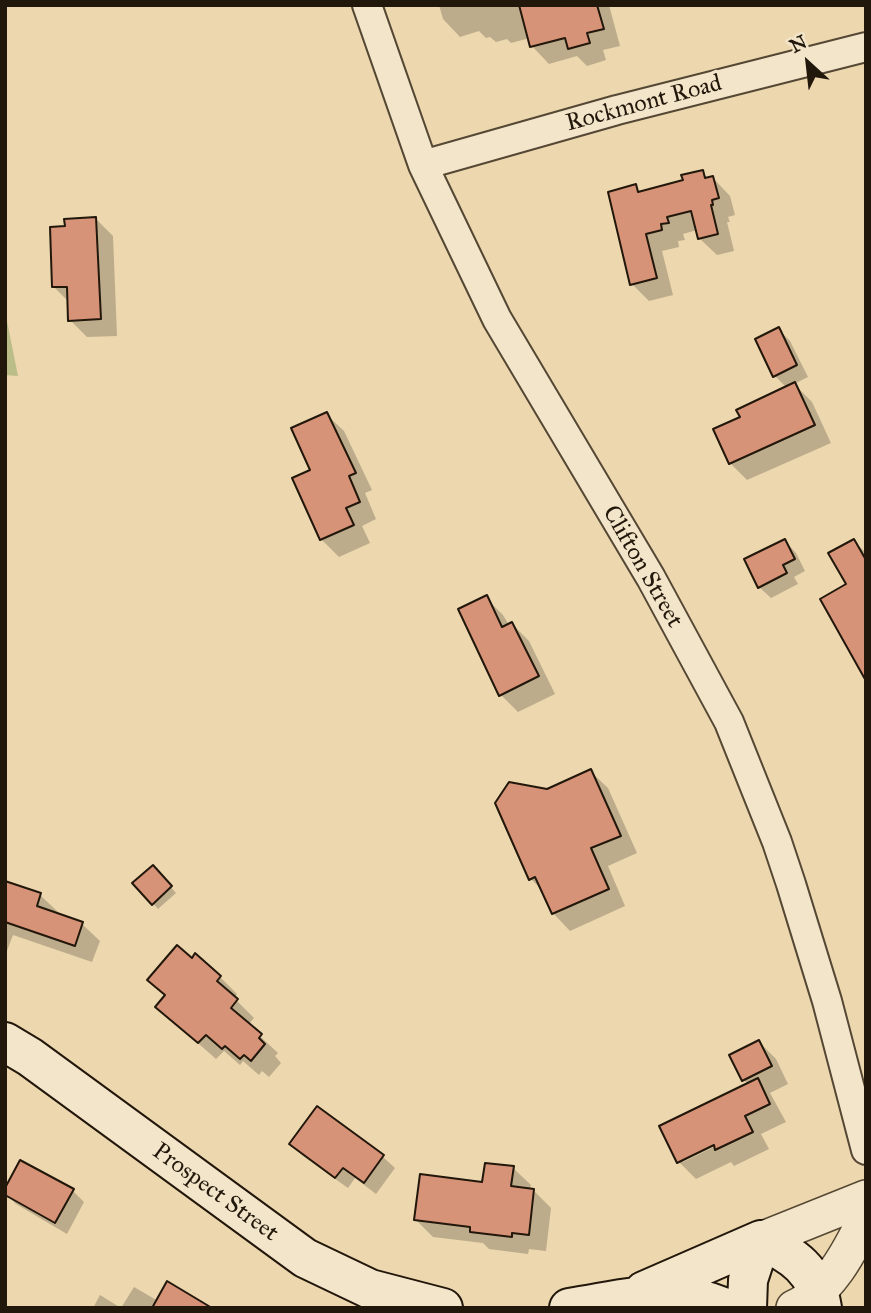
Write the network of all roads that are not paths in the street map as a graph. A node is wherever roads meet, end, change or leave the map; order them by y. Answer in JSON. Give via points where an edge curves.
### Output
{"nodes":[{"id":1,"x":367,"y":5,"type":"edge"},
{"id":2,"x":866,"y":47,"type":"edge"},
{"id":3,"x":423,"y":165,"type":"junction"},
{"id":4,"x":5,"y":1042,"type":"edge"},
{"id":5,"x":866,"y":1150,"type":"edge"},
{"id":6,"x":866,"y":1199,"type":"edge"},
{"id":7,"x":866,"y":1218,"type":"edge"},
{"id":8,"x":761,"y":1240,"type":"junction"},
{"id":9,"x":629,"y":1298,"type":"junction"},
{"id":10,"x":812,"y":1302,"type":"edge"},
{"id":11,"x":443,"y":1308,"type":"edge"},
{"id":12,"x":569,"y":1308,"type":"edge"},
{"id":13,"x":726,"y":1308,"type":"edge"},
{"id":14,"x":747,"y":1308,"type":"edge"}],
"edges":[{"from":1,"to":3,"type":"street","name":"Clifton Street"},
{"from":2,"to":3,"type":"street","name":"Rockmont Road"},
{"from":3,"to":5,"type":"street","name":"Clifton Street","via":[[497,319],[651,578],[729,722],[791,884]]},
{"from":4,"to":11,"type":"main road","name":"Prospect Street","via":[[305,1258],[370,1289]]},
{"from":6,"to":8,"type":"street"},
{"from":7,"to":10,"type":"street"},
{"from":8,"to":9,"type":"main road"},
{"from":8,"to":10,"type":"main road","via":[[795,1259],[809,1273]]},
{"from":8,"to":14,"type":"main road","via":[[748,1280]]},
{"from":9,"to":12,"type":"main road"},
{"from":9,"to":13,"type":"main road","via":[[672,1293]]}]}
